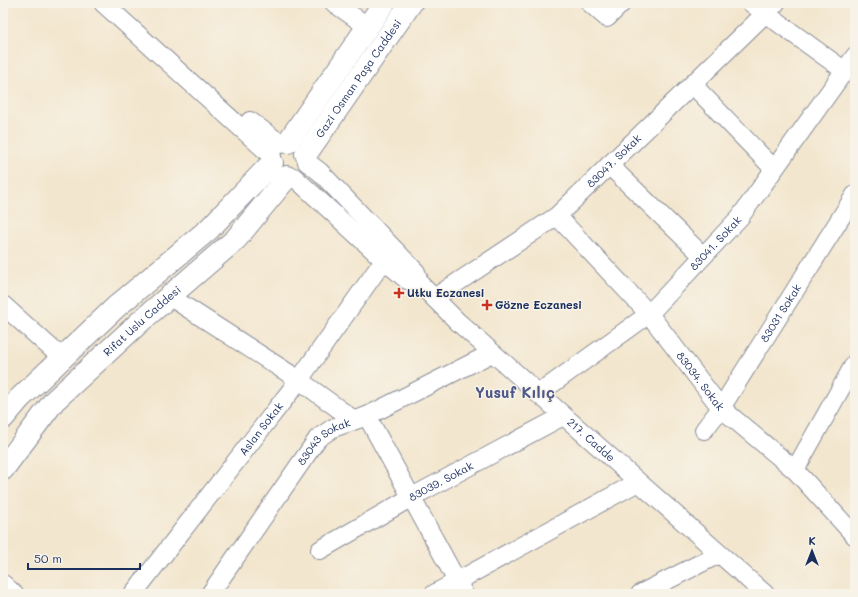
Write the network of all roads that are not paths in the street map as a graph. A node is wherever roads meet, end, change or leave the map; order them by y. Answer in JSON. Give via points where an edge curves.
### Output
{"nodes":[{"id":1,"x":103,"y":3,"type":"edge"},
{"id":2,"x":120,"y":3,"type":"edge"},
{"id":3,"x":334,"y":3,"type":"edge"},
{"id":4,"x":384,"y":3,"type":"edge"},
{"id":5,"x":411,"y":3,"type":"edge"},
{"id":6,"x":590,"y":3,"type":"edge"},
{"id":7,"x":622,"y":3,"type":"edge"},
{"id":8,"x":751,"y":3,"type":"edge"},
{"id":9,"x":771,"y":9,"type":"edge"},
{"id":10,"x":367,"y":26,"type":"junction"},
{"id":11,"x":855,"y":56,"type":"edge"},
{"id":12,"x":844,"y":71,"type":"junction"},
{"id":13,"x":693,"y":85,"type":"junction"},
{"id":14,"x":289,"y":160,"type":"junction"},
{"id":15,"x":609,"y":165,"type":"junction"},
{"id":16,"x":774,"y":169,"type":"junction"},
{"id":17,"x":855,"y":196,"type":"edge"},
{"id":18,"x":557,"y":216,"type":"junction"},
{"id":19,"x":704,"y":256,"type":"junction"},
{"id":20,"x":384,"y":260,"type":"junction"},
{"id":21,"x":414,"y":282,"type":"junction"},
{"id":22,"x":169,"y":296,"type":"junction"},
{"id":23,"x":434,"y":298,"type":"junction"},
{"id":24,"x":3,"y":305,"type":"edge"},
{"id":25,"x":649,"y":314,"type":"junction"},
{"id":26,"x":492,"y":353,"type":"junction"},
{"id":27,"x":62,"y":358,"type":"junction"},
{"id":28,"x":855,"y":363,"type":"edge"},
{"id":29,"x":299,"y":380,"type":"junction"},
{"id":30,"x":538,"y":394,"type":"junction"},
{"id":31,"x":721,"y":408,"type":"junction"},
{"id":32,"x":563,"y":416,"type":"junction"},
{"id":33,"x":3,"y":418,"type":"edge"},
{"id":34,"x":360,"y":418,"type":"junction"},
{"id":35,"x":704,"y":430,"type":"dead end"},
{"id":36,"x":3,"y":469,"type":"edge"},
{"id":37,"x":795,"y":470,"type":"junction"},
{"id":38,"x":638,"y":482,"type":"junction"},
{"id":39,"x":410,"y":498,"type":"junction"},
{"id":40,"x":853,"y":528,"type":"edge"},
{"id":41,"x":320,"y":550,"type":"dead end"},
{"id":42,"x":719,"y":554,"type":"junction"},
{"id":43,"x":3,"y":584,"type":"edge"},
{"id":44,"x":460,"y":588,"type":"edge"},
{"id":45,"x":14,"y":594,"type":"edge"},
{"id":46,"x":133,"y":594,"type":"edge"},
{"id":47,"x":210,"y":594,"type":"edge"},
{"id":48,"x":434,"y":594,"type":"edge"},
{"id":49,"x":640,"y":594,"type":"edge"},
{"id":50,"x":765,"y":594,"type":"edge"}],
"edges":[{"from":1,"to":14,"type":"street","name":"217. Cadde"},
{"from":2,"to":14,"type":"street","name":"217. Cadde","via":[[259,129]]},
{"from":3,"to":10,"type":"street"},
{"from":4,"to":10,"type":"main road","name":"Gazi Osman Paşa Caddesi"},
{"from":5,"to":14,"type":"main road","name":"Gazi Osman Paşa Caddesi"},
{"from":6,"to":7,"type":"street","via":[[607,18]]},
{"from":8,"to":9,"type":"street"},
{"from":9,"to":12,"type":"street"},
{"from":9,"to":13,"type":"street","name":"83047. Sokak"},
{"from":10,"to":14,"type":"main road","name":"Gazi Osman Paşa Caddesi"},
{"from":11,"to":12,"type":"street","name":"83041. Sokak"},
{"from":12,"to":16,"type":"street","name":"83041. Sokak"},
{"from":13,"to":15,"type":"street","name":"83047. Sokak"},
{"from":13,"to":16,"type":"street"},
{"from":14,"to":20,"type":"street","name":"217. Cadde"},
{"from":14,"to":21,"type":"street","name":"217. Cadde","via":[[320,172],[416,272]]},
{"from":14,"to":22,"type":"main road","name":"Rifat Uslu Caddesi","via":[[236,239]]},
{"from":14,"to":27,"type":"main road","via":[[116,307]]},
{"from":15,"to":18,"type":"street","name":"83047. Sokak"},
{"from":15,"to":19,"type":"street"},
{"from":16,"to":19,"type":"street","name":"83041. Sokak","via":[[740,217]]},
{"from":17,"to":31,"type":"street","name":"83031 Sokak"},
{"from":18,"to":23,"type":"street","name":"83047. Sokak"},
{"from":18,"to":25,"type":"street","name":"83034. Sokak"},
{"from":19,"to":25,"type":"street","name":"83041. Sokak"},
{"from":20,"to":21,"type":"street","name":"217. Cadde"},
{"from":20,"to":29,"type":"street","name":"Aslan Sokak"},
{"from":21,"to":23,"type":"street","name":"217. Cadde"},
{"from":22,"to":29,"type":"street"},
{"from":22,"to":36,"type":"main road","name":"Rifat Uslu Caddesi","via":[[54,401]]},
{"from":23,"to":26,"type":"street","name":"217. Cadde"},
{"from":24,"to":27,"type":"street"},
{"from":25,"to":30,"type":"street","name":"83041. Sokak"},
{"from":25,"to":31,"type":"street","name":"83034. Sokak"},
{"from":26,"to":30,"type":"street","name":"217. Cadde"},
{"from":26,"to":34,"type":"street","name":"83043 Sokak"},
{"from":27,"to":33,"type":"main road"},
{"from":28,"to":37,"type":"street"},
{"from":29,"to":34,"type":"street"},
{"from":29,"to":46,"type":"street","name":"Aslan Sokak"},
{"from":30,"to":32,"type":"street","name":"217. Cadde"},
{"from":31,"to":35,"type":"street","name":"83031 Sokak"},
{"from":31,"to":37,"type":"street","name":"83034. Sokak"},
{"from":32,"to":38,"type":"street","name":"217. Cadde"},
{"from":32,"to":39,"type":"street","name":"83039. Sokak"},
{"from":34,"to":39,"type":"street"},
{"from":34,"to":47,"type":"street","name":"83043 Sokak","via":[[333,428],[318,438]]},
{"from":37,"to":40,"type":"street","name":"83034. Sokak"},
{"from":38,"to":42,"type":"street","name":"217. Cadde"},
{"from":38,"to":44,"type":"street"},
{"from":39,"to":41,"type":"street","name":"83039. Sokak"},
{"from":39,"to":44,"type":"street"},
{"from":42,"to":49,"type":"street"},
{"from":42,"to":50,"type":"street","name":"217. Cadde"},
{"from":43,"to":45,"type":"street"},
{"from":44,"to":48,"type":"street"}]}
